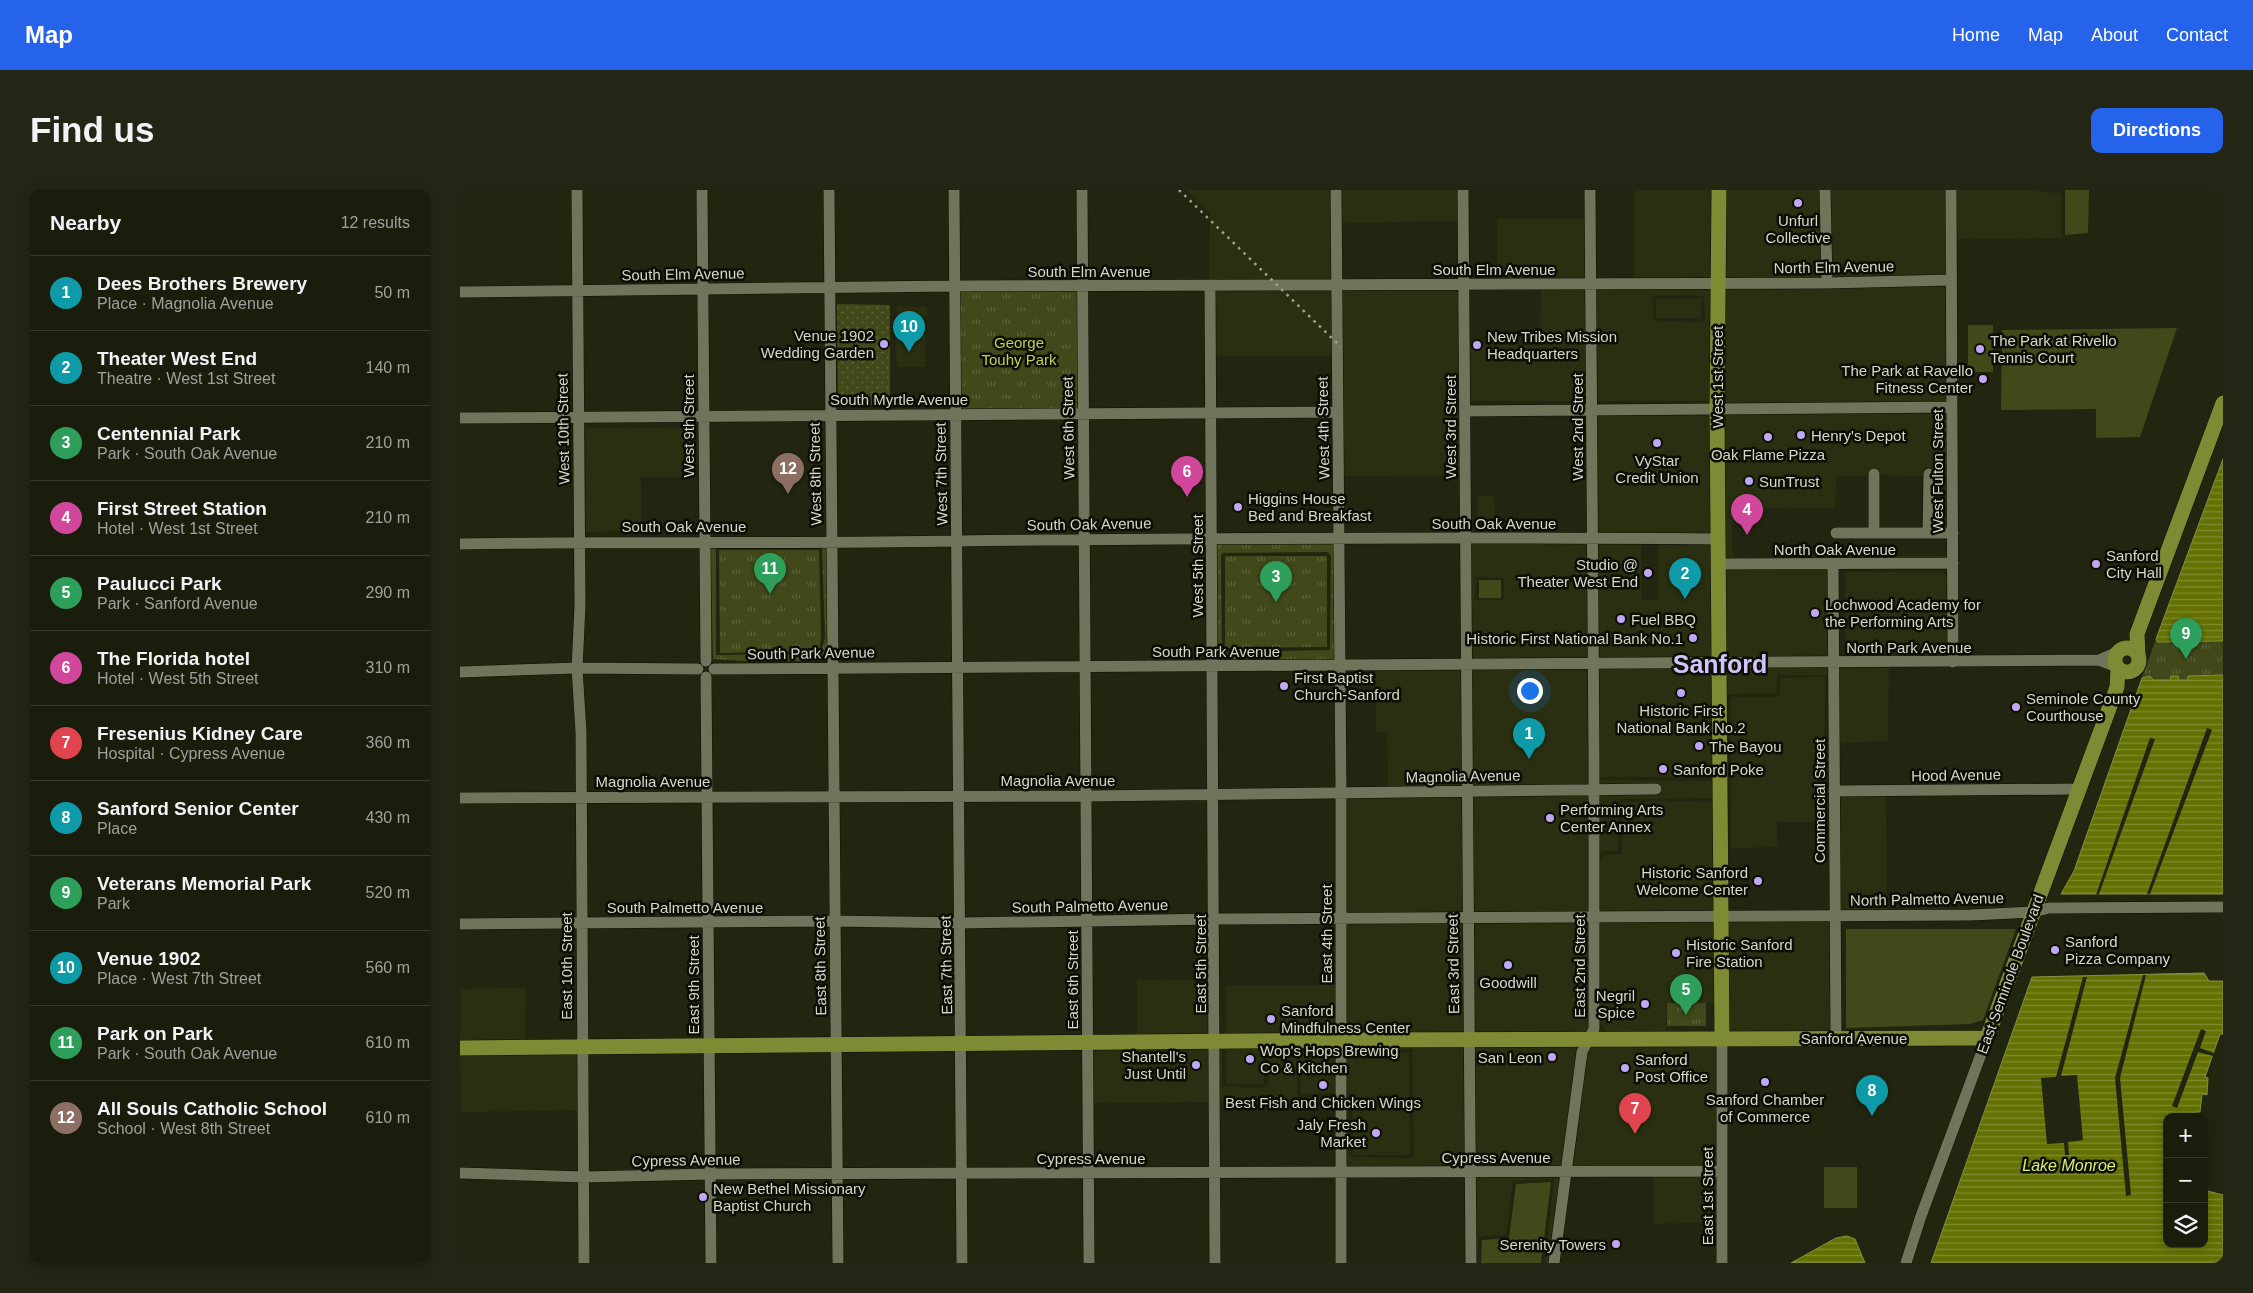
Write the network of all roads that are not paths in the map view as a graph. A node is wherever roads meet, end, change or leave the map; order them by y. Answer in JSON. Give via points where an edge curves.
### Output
{"nodes":[{"id":1,"x":577,"y":190,"type":"edge"},
{"id":2,"x":702,"y":190,"type":"edge"},
{"id":3,"x":829,"y":190,"type":"edge"},
{"id":4,"x":954,"y":190,"type":"edge"},
{"id":5,"x":1082,"y":190,"type":"edge"},
{"id":6,"x":1336,"y":190,"type":"edge"},
{"id":7,"x":1463,"y":190,"type":"edge"},
{"id":8,"x":1590,"y":190,"type":"edge"},
{"id":9,"x":1719,"y":190,"type":"edge"},
{"id":10,"x":1825,"y":190,"type":"edge"},
{"id":11,"x":1951,"y":190,"type":"edge"},
{"id":12,"x":1952,"y":280,"type":"junction"},
{"id":13,"x":1717,"y":283,"type":"junction"},
{"id":14,"x":1826,"y":283,"type":"junction"},
{"id":15,"x":1463,"y":284,"type":"junction"},
{"id":16,"x":1592,"y":284,"type":"junction"},
{"id":17,"x":1210,"y":285,"type":"junction"},
{"id":18,"x":1337,"y":285,"type":"junction"},
{"id":19,"x":955,"y":286,"type":"junction"},
{"id":20,"x":1081,"y":287,"type":"junction"},
{"id":21,"x":703,"y":288,"type":"junction"},
{"id":22,"x":831,"y":288,"type":"junction"},
{"id":23,"x":578,"y":291,"type":"junction"},
{"id":24,"x":460,"y":292,"type":"edge"},
{"id":25,"x":2223,"y":403,"type":"edge"},
{"id":26,"x":1952,"y":407,"type":"junction"},
{"id":27,"x":1717,"y":409,"type":"junction"},
{"id":28,"x":1592,"y":410,"type":"junction"},
{"id":29,"x":1465,"y":411,"type":"junction"},
{"id":30,"x":1338,"y":412,"type":"junction"},
{"id":31,"x":1082,"y":413,"type":"junction"},
{"id":32,"x":1210,"y":413,"type":"junction"},
{"id":33,"x":955,"y":414,"type":"junction"},
{"id":34,"x":703,"y":415,"type":"junction"},
{"id":35,"x":830,"y":415,"type":"junction"},
{"id":36,"x":577,"y":417,"type":"junction"},
{"id":37,"x":460,"y":418,"type":"edge"},
{"id":38,"x":1874,"y":474,"type":"dead end"},
{"id":39,"x":1929,"y":474,"type":"dead end"},
{"id":40,"x":1836,"y":533,"type":"dead end"},
{"id":41,"x":1874,"y":533,"type":"junction"},
{"id":42,"x":1928,"y":533,"type":"junction"},
{"id":43,"x":1953,"y":533,"type":"junction"},
{"id":44,"x":1085,"y":538,"type":"junction"},
{"id":45,"x":1465,"y":538,"type":"junction"},
{"id":46,"x":1592,"y":538,"type":"junction"},
{"id":47,"x":1212,"y":539,"type":"junction"},
{"id":48,"x":1339,"y":539,"type":"junction"},
{"id":49,"x":1718,"y":539,"type":"junction"},
{"id":50,"x":704,"y":541,"type":"junction"},
{"id":51,"x":831,"y":541,"type":"junction"},
{"id":52,"x":958,"y":541,"type":"junction"},
{"id":53,"x":580,"y":542,"type":"junction"},
{"id":54,"x":460,"y":544,"type":"edge"},
{"id":55,"x":1953,"y":563,"type":"junction"},
{"id":56,"x":1718,"y":564,"type":"junction"},
{"id":57,"x":1833,"y":564,"type":"junction"},
{"id":58,"x":2124,"y":660,"type":"junction"},
{"id":59,"x":1719,"y":662,"type":"junction"},
{"id":60,"x":1832,"y":662,"type":"junction"},
{"id":61,"x":1953,"y":662,"type":"junction"},
{"id":62,"x":1593,"y":663,"type":"junction"},
{"id":63,"x":1466,"y":664,"type":"junction"},
{"id":64,"x":1339,"y":665,"type":"junction"},
{"id":65,"x":958,"y":666,"type":"junction"},
{"id":66,"x":1085,"y":666,"type":"junction"},
{"id":67,"x":1212,"y":666,"type":"junction"},
{"id":68,"x":576,"y":668,"type":"junction"},
{"id":69,"x":832,"y":668,"type":"junction"},
{"id":70,"x":706,"y":669,"type":"junction"},
{"id":71,"x":460,"y":672,"type":"edge"},
{"id":72,"x":1656,"y":788,"type":"dead end"},
{"id":73,"x":1594,"y":789,"type":"junction"},
{"id":74,"x":2079,"y":789,"type":"junction"},
{"id":75,"x":1468,"y":791,"type":"junction"},
{"id":76,"x":1834,"y":791,"type":"junction"},
{"id":77,"x":1214,"y":793,"type":"junction"},
{"id":78,"x":1341,"y":793,"type":"junction"},
{"id":79,"x":582,"y":796,"type":"junction"},
{"id":80,"x":707,"y":796,"type":"junction"},
{"id":81,"x":833,"y":796,"type":"junction"},
{"id":82,"x":958,"y":796,"type":"junction"},
{"id":83,"x":1087,"y":796,"type":"junction"},
{"id":84,"x":460,"y":798,"type":"edge"},
{"id":85,"x":2223,"y":907,"type":"edge"},
{"id":86,"x":2034,"y":912,"type":"junction"},
{"id":87,"x":1721,"y":916,"type":"junction"},
{"id":88,"x":1835,"y":916,"type":"junction"},
{"id":89,"x":1341,"y":918,"type":"junction"},
{"id":90,"x":1468,"y":918,"type":"junction"},
{"id":91,"x":1594,"y":918,"type":"junction"},
{"id":92,"x":1214,"y":919,"type":"junction"},
{"id":93,"x":834,"y":921,"type":"junction"},
{"id":94,"x":1087,"y":921,"type":"junction"},
{"id":95,"x":581,"y":922,"type":"junction"},
{"id":96,"x":708,"y":923,"type":"junction"},
{"id":97,"x":961,"y":923,"type":"junction"},
{"id":98,"x":460,"y":924,"type":"edge"},
{"id":99,"x":1836,"y":1037,"type":"junction"},
{"id":100,"x":1589,"y":1038,"type":"junction"},
{"id":101,"x":1722,"y":1038,"type":"junction"},
{"id":102,"x":1987,"y":1038,"type":"junction"},
{"id":103,"x":1469,"y":1039,"type":"junction"},
{"id":104,"x":1342,"y":1040,"type":"junction"},
{"id":105,"x":1215,"y":1042,"type":"junction"},
{"id":106,"x":1088,"y":1043,"type":"junction"},
{"id":107,"x":962,"y":1044,"type":"junction"},
{"id":108,"x":582,"y":1046,"type":"junction"},
{"id":109,"x":708,"y":1046,"type":"junction"},
{"id":110,"x":836,"y":1046,"type":"junction"},
{"id":111,"x":460,"y":1048,"type":"edge"},
{"id":112,"x":1722,"y":1171,"type":"junction"},
{"id":113,"x":1471,"y":1172,"type":"junction"},
{"id":114,"x":1567,"y":1172,"type":"junction"},
{"id":115,"x":460,"y":1173,"type":"edge"},
{"id":116,"x":962,"y":1173,"type":"junction"},
{"id":117,"x":1088,"y":1173,"type":"junction"},
{"id":118,"x":1216,"y":1173,"type":"junction"},
{"id":119,"x":711,"y":1174,"type":"junction"},
{"id":120,"x":1341,"y":1174,"type":"junction"},
{"id":121,"x":836,"y":1175,"type":"junction"},
{"id":122,"x":584,"y":1177,"type":"junction"},
{"id":123,"x":584,"y":1263,"type":"edge"},
{"id":124,"x":711,"y":1263,"type":"edge"},
{"id":125,"x":838,"y":1263,"type":"edge"},
{"id":126,"x":962,"y":1263,"type":"edge"},
{"id":127,"x":1089,"y":1263,"type":"edge"},
{"id":128,"x":1216,"y":1263,"type":"edge"},
{"id":129,"x":1342,"y":1263,"type":"edge"},
{"id":130,"x":1471,"y":1263,"type":"edge"},
{"id":131,"x":1554,"y":1263,"type":"edge"},
{"id":132,"x":1722,"y":1263,"type":"edge"},
{"id":133,"x":1906,"y":1263,"type":"edge"}],
"edges":[{"from":1,"to":23,"type":"street","name":"West 10th Street"},
{"from":2,"to":21,"type":"street","name":"West 9th Street"},
{"from":3,"to":22,"type":"street","name":"West 8th Street"},
{"from":4,"to":19,"type":"street","name":"West 7th Street"},
{"from":5,"to":20,"type":"street","name":"West 6th Street"},
{"from":6,"to":18,"type":"street","name":"West 4th Street"},
{"from":7,"to":15,"type":"street","name":"West 3rd Street"},
{"from":8,"to":16,"type":"street","name":"West 2nd Street"},
{"from":9,"to":13,"type":"main road","name":"West 1st Street"},
{"from":10,"to":14,"type":"street"},
{"from":11,"to":12,"type":"street","name":"West Fulton Street"},
{"from":12,"to":14,"type":"street","name":"North Elm Avenue"},
{"from":12,"to":26,"type":"street","name":"West Fulton Street"},
{"from":13,"to":14,"type":"street","name":"North Elm Avenue"},
{"from":13,"to":16,"type":"street","name":"South Elm Avenue"},
{"from":13,"to":27,"type":"main road","name":"West 1st Street"},
{"from":15,"to":16,"type":"street","name":"South Elm Avenue"},
{"from":15,"to":18,"type":"street","name":"South Elm Avenue"},
{"from":15,"to":29,"type":"street","name":"West 3rd Street"},
{"from":16,"to":28,"type":"street","name":"West 2nd Street"},
{"from":17,"to":18,"type":"street","name":"South Elm Avenue"},
{"from":17,"to":20,"type":"street","name":"South Elm Avenue"},
{"from":17,"to":32,"type":"street","name":"West 5th Street"},
{"from":18,"to":30,"type":"street","name":"West 4th Street"},
{"from":19,"to":20,"type":"street","name":"South Elm Avenue"},
{"from":19,"to":22,"type":"street","name":"South Elm Avenue"},
{"from":19,"to":33,"type":"street","name":"West 7th Street"},
{"from":20,"to":31,"type":"street","name":"West 6th Street"},
{"from":21,"to":22,"type":"street","name":"South Elm Avenue"},
{"from":21,"to":23,"type":"street","name":"South Elm Avenue"},
{"from":21,"to":34,"type":"street","name":"West 9th Street"},
{"from":22,"to":35,"type":"street","name":"West 8th Street"},
{"from":23,"to":24,"type":"street","name":"South Elm Avenue"},
{"from":23,"to":36,"type":"street","name":"West 10th Street"},
{"from":25,"to":58,"type":"main road","via":[[2138,634]]},
{"from":26,"to":27,"type":"street"},
{"from":26,"to":43,"type":"street","name":"West Fulton Street"},
{"from":27,"to":28,"type":"street"},
{"from":27,"to":49,"type":"main road","name":"West 1st Street"},
{"from":28,"to":29,"type":"street"},
{"from":28,"to":46,"type":"street","name":"West 2nd Street"},
{"from":29,"to":45,"type":"street","name":"West 3rd Street"},
{"from":30,"to":32,"type":"street","name":"South Myrtle Avenue"},
{"from":30,"to":48,"type":"street","name":"West 4th Street"},
{"from":31,"to":32,"type":"street","name":"South Myrtle Avenue"},
{"from":31,"to":33,"type":"street","name":"South Myrtle Avenue"},
{"from":31,"to":44,"type":"street","name":"West 6th Street"},
{"from":32,"to":47,"type":"street","name":"West 5th Street"},
{"from":33,"to":35,"type":"street","name":"South Myrtle Avenue"},
{"from":33,"to":52,"type":"street","name":"West 7th Street"},
{"from":34,"to":35,"type":"street","name":"South Myrtle Avenue"},
{"from":34,"to":36,"type":"street","name":"South Myrtle Avenue"},
{"from":34,"to":50,"type":"street","name":"West 9th Street"},
{"from":35,"to":51,"type":"street","name":"West 8th Street"},
{"from":36,"to":37,"type":"street","name":"South Myrtle Avenue"},
{"from":36,"to":53,"type":"street","name":"West 10th Street"},
{"from":38,"to":41,"type":"street"},
{"from":39,"to":42,"type":"street"},
{"from":40,"to":41,"type":"street"},
{"from":41,"to":42,"type":"street"},
{"from":42,"to":43,"type":"street"},
{"from":43,"to":55,"type":"street","name":"West Fulton Street"},
{"from":44,"to":47,"type":"street","name":"South Oak Avenue"},
{"from":44,"to":52,"type":"street","name":"South Oak Avenue"},
{"from":44,"to":66,"type":"street","name":"West 6th Street"},
{"from":45,"to":46,"type":"street","name":"South Oak Avenue"},
{"from":45,"to":48,"type":"street","name":"South Oak Avenue"},
{"from":45,"to":63,"type":"street","name":"West 3rd Street"},
{"from":46,"to":49,"type":"street","name":"South Oak Avenue"},
{"from":46,"to":62,"type":"street","name":"West 2nd Street"},
{"from":47,"to":48,"type":"street","name":"South Oak Avenue"},
{"from":47,"to":67,"type":"street","name":"West 5th Street"},
{"from":48,"to":64,"type":"street","name":"West 4th Street"},
{"from":49,"to":56,"type":"main road","name":"West 1st Street"},
{"from":50,"to":51,"type":"street","name":"South Oak Avenue"},
{"from":50,"to":53,"type":"street","name":"South Oak Avenue"},
{"from":50,"to":70,"type":"street","name":"West 9th Street"},
{"from":51,"to":52,"type":"street","name":"South Oak Avenue"},
{"from":51,"to":69,"type":"street","name":"West 8th Street"},
{"from":52,"to":65,"type":"street","name":"West 7th Street"},
{"from":53,"to":54,"type":"street","name":"South Oak Avenue"},
{"from":53,"to":68,"type":"street","name":"West 10th Street"},
{"from":55,"to":57,"type":"street","name":"North Oak Avenue"},
{"from":55,"to":61,"type":"street","name":"West Fulton Street"},
{"from":56,"to":57,"type":"street","name":"North Oak Avenue"},
{"from":56,"to":59,"type":"main road","name":"West 1st Street"},
{"from":57,"to":60,"type":"street","name":"Commercial Street"},
{"from":58,"to":61,"type":"street","name":"North Park Avenue"},
{"from":58,"to":74,"type":"main road","name":"East Seminole Boulevard"},
{"from":59,"to":60,"type":"street","name":"North Park Avenue"},
{"from":59,"to":62,"type":"street","name":"South Park Avenue"},
{"from":59,"to":87,"type":"main road","name":"West 1st Street"},
{"from":60,"to":61,"type":"street","name":"North Park Avenue"},
{"from":60,"to":76,"type":"street","name":"Commercial Street"},
{"from":62,"to":63,"type":"street","name":"South Park Avenue"},
{"from":62,"to":73,"type":"street","name":"East 2nd Street"},
{"from":63,"to":64,"type":"street","name":"South Park Avenue"},
{"from":63,"to":75,"type":"street","name":"East 3rd Street"},
{"from":64,"to":67,"type":"street","name":"South Park Avenue"},
{"from":64,"to":78,"type":"street","name":"East 4th Street"},
{"from":65,"to":66,"type":"street","name":"South Park Avenue"},
{"from":65,"to":69,"type":"street","name":"South Park Avenue"},
{"from":65,"to":82,"type":"street","name":"East 7th Street"},
{"from":66,"to":67,"type":"street","name":"South Park Avenue"},
{"from":66,"to":83,"type":"street","name":"East 6th Street"},
{"from":67,"to":77,"type":"street","name":"East 5th Street"},
{"from":68,"to":70,"type":"street","name":"South Park Avenue"},
{"from":68,"to":71,"type":"street","name":"South Park Avenue"},
{"from":68,"to":79,"type":"street","name":"East 10th Street"},
{"from":69,"to":70,"type":"street","name":"South Park Avenue"},
{"from":69,"to":81,"type":"street","name":"East 8th Street"},
{"from":70,"to":80,"type":"street","name":"East 9th Street"},
{"from":72,"to":73,"type":"street","name":"Magnolia Avenue"},
{"from":73,"to":75,"type":"street","name":"Magnolia Avenue"},
{"from":73,"to":91,"type":"street","name":"East 2nd Street"},
{"from":74,"to":76,"type":"street","name":"Hood Avenue"},
{"from":74,"to":86,"type":"main road","name":"East Seminole Boulevard"},
{"from":75,"to":78,"type":"street","name":"Magnolia Avenue"},
{"from":75,"to":90,"type":"street","name":"East 3rd Street"},
{"from":76,"to":88,"type":"street","name":"Commercial Street"},
{"from":77,"to":78,"type":"street","name":"Magnolia Avenue"},
{"from":77,"to":83,"type":"street","name":"Magnolia Avenue"},
{"from":77,"to":92,"type":"street","name":"East 5th Street"},
{"from":78,"to":89,"type":"street","name":"East 4th Street"},
{"from":79,"to":80,"type":"street","name":"Magnolia Avenue"},
{"from":79,"to":84,"type":"street","name":"Magnolia Avenue"},
{"from":79,"to":95,"type":"street","name":"East 10th Street"},
{"from":80,"to":81,"type":"street","name":"Magnolia Avenue"},
{"from":80,"to":96,"type":"street","name":"East 9th Street"},
{"from":81,"to":82,"type":"street","name":"Magnolia Avenue"},
{"from":81,"to":93,"type":"street","name":"East 8th Street"},
{"from":82,"to":83,"type":"street","name":"Magnolia Avenue"},
{"from":82,"to":97,"type":"street","name":"East 7th Street"},
{"from":83,"to":94,"type":"street","name":"East 6th Street"},
{"from":85,"to":86,"type":"street","name":"North Palmetto Avenue","via":[[2058,908]]},
{"from":86,"to":88,"type":"street","name":"North Palmetto Avenue"},
{"from":86,"to":102,"type":"main road","name":"East Seminole Boulevard"},
{"from":87,"to":88,"type":"street","name":"North Palmetto Avenue"},
{"from":87,"to":91,"type":"street","name":"South Palmetto Avenue"},
{"from":87,"to":101,"type":"main road","name":"West 1st Street"},
{"from":88,"to":99,"type":"street","name":"Commercial Street"},
{"from":89,"to":90,"type":"street","name":"South Palmetto Avenue"},
{"from":89,"to":92,"type":"street","name":"South Palmetto Avenue"},
{"from":89,"to":104,"type":"street","name":"East 4th Street"},
{"from":90,"to":91,"type":"street","name":"South Palmetto Avenue"},
{"from":90,"to":103,"type":"street","name":"East 3rd Street"},
{"from":91,"to":100,"type":"street","name":"East 2nd Street","via":[[1594,1029]]},
{"from":92,"to":94,"type":"street","name":"South Palmetto Avenue"},
{"from":92,"to":105,"type":"street","name":"East 5th Street"},
{"from":93,"to":96,"type":"street","name":"South Palmetto Avenue"},
{"from":93,"to":97,"type":"street","name":"South Palmetto Avenue"},
{"from":93,"to":110,"type":"street","name":"East 8th Street"},
{"from":94,"to":97,"type":"street","name":"South Palmetto Avenue"},
{"from":94,"to":106,"type":"street","name":"East 6th Street"},
{"from":95,"to":96,"type":"street","name":"South Palmetto Avenue"},
{"from":95,"to":98,"type":"street","name":"South Palmetto Avenue"},
{"from":95,"to":108,"type":"street","name":"East 10th Street"},
{"from":96,"to":109,"type":"street","name":"East 9th Street"},
{"from":97,"to":107,"type":"street","name":"East 7th Street"},
{"from":99,"to":101,"type":"main road","name":"Sanford Avenue"},
{"from":99,"to":102,"type":"main road","name":"Sanford Avenue"},
{"from":100,"to":101,"type":"main road","name":"Sanford Avenue"},
{"from":100,"to":103,"type":"main road","name":"Sanford Avenue"},
{"from":100,"to":114,"type":"street","name":"East 2nd Street","via":[[1582,1052]]},
{"from":101,"to":112,"type":"street","name":"East 1st Street"},
{"from":102,"to":133,"type":"street","name":"East Seminole Boulevard"},
{"from":103,"to":104,"type":"main road","name":"Sanford Avenue"},
{"from":103,"to":113,"type":"street","name":"East 3rd Street"},
{"from":104,"to":105,"type":"main road","name":"Sanford Avenue"},
{"from":104,"to":120,"type":"street","name":"East 4th Street"},
{"from":105,"to":106,"type":"main road","name":"Sanford Avenue"},
{"from":105,"to":118,"type":"street","name":"East 5th Street"},
{"from":106,"to":107,"type":"main road","name":"Sanford Avenue"},
{"from":106,"to":117,"type":"street","name":"East 6th Street"},
{"from":107,"to":110,"type":"main road","name":"Sanford Avenue"},
{"from":107,"to":116,"type":"street","name":"East 7th Street"},
{"from":108,"to":109,"type":"main road","name":"Sanford Avenue"},
{"from":108,"to":111,"type":"main road","name":"Sanford Avenue"},
{"from":108,"to":122,"type":"street","name":"East 10th Street"},
{"from":109,"to":110,"type":"main road","name":"Sanford Avenue"},
{"from":109,"to":119,"type":"street","name":"East 9th Street"},
{"from":110,"to":121,"type":"street","name":"East 8th Street"},
{"from":112,"to":114,"type":"street","name":"Cypress Avenue"},
{"from":112,"to":132,"type":"street","name":"East 1st Street"},
{"from":113,"to":114,"type":"street","name":"Cypress Avenue"},
{"from":113,"to":120,"type":"street","name":"Cypress Avenue"},
{"from":113,"to":130,"type":"street","name":"East 3rd Street"},
{"from":114,"to":131,"type":"street","name":"East 2nd Street"},
{"from":115,"to":122,"type":"street","name":"Cypress Avenue"},
{"from":116,"to":117,"type":"street","name":"Cypress Avenue"},
{"from":116,"to":121,"type":"street","name":"Cypress Avenue"},
{"from":116,"to":126,"type":"street","name":"East 7th Street"},
{"from":117,"to":118,"type":"street","name":"Cypress Avenue"},
{"from":117,"to":127,"type":"street","name":"East 6th Street"},
{"from":118,"to":120,"type":"street","name":"Cypress Avenue"},
{"from":118,"to":128,"type":"street","name":"East 5th Street"},
{"from":119,"to":121,"type":"street","name":"Cypress Avenue"},
{"from":119,"to":122,"type":"street","name":"Cypress Avenue"},
{"from":119,"to":124,"type":"street","name":"East 9th Street"},
{"from":120,"to":129,"type":"street","name":"East 4th Street"},
{"from":121,"to":125,"type":"street","name":"East 8th Street"},
{"from":122,"to":123,"type":"street","name":"East 10th Street"}]}
